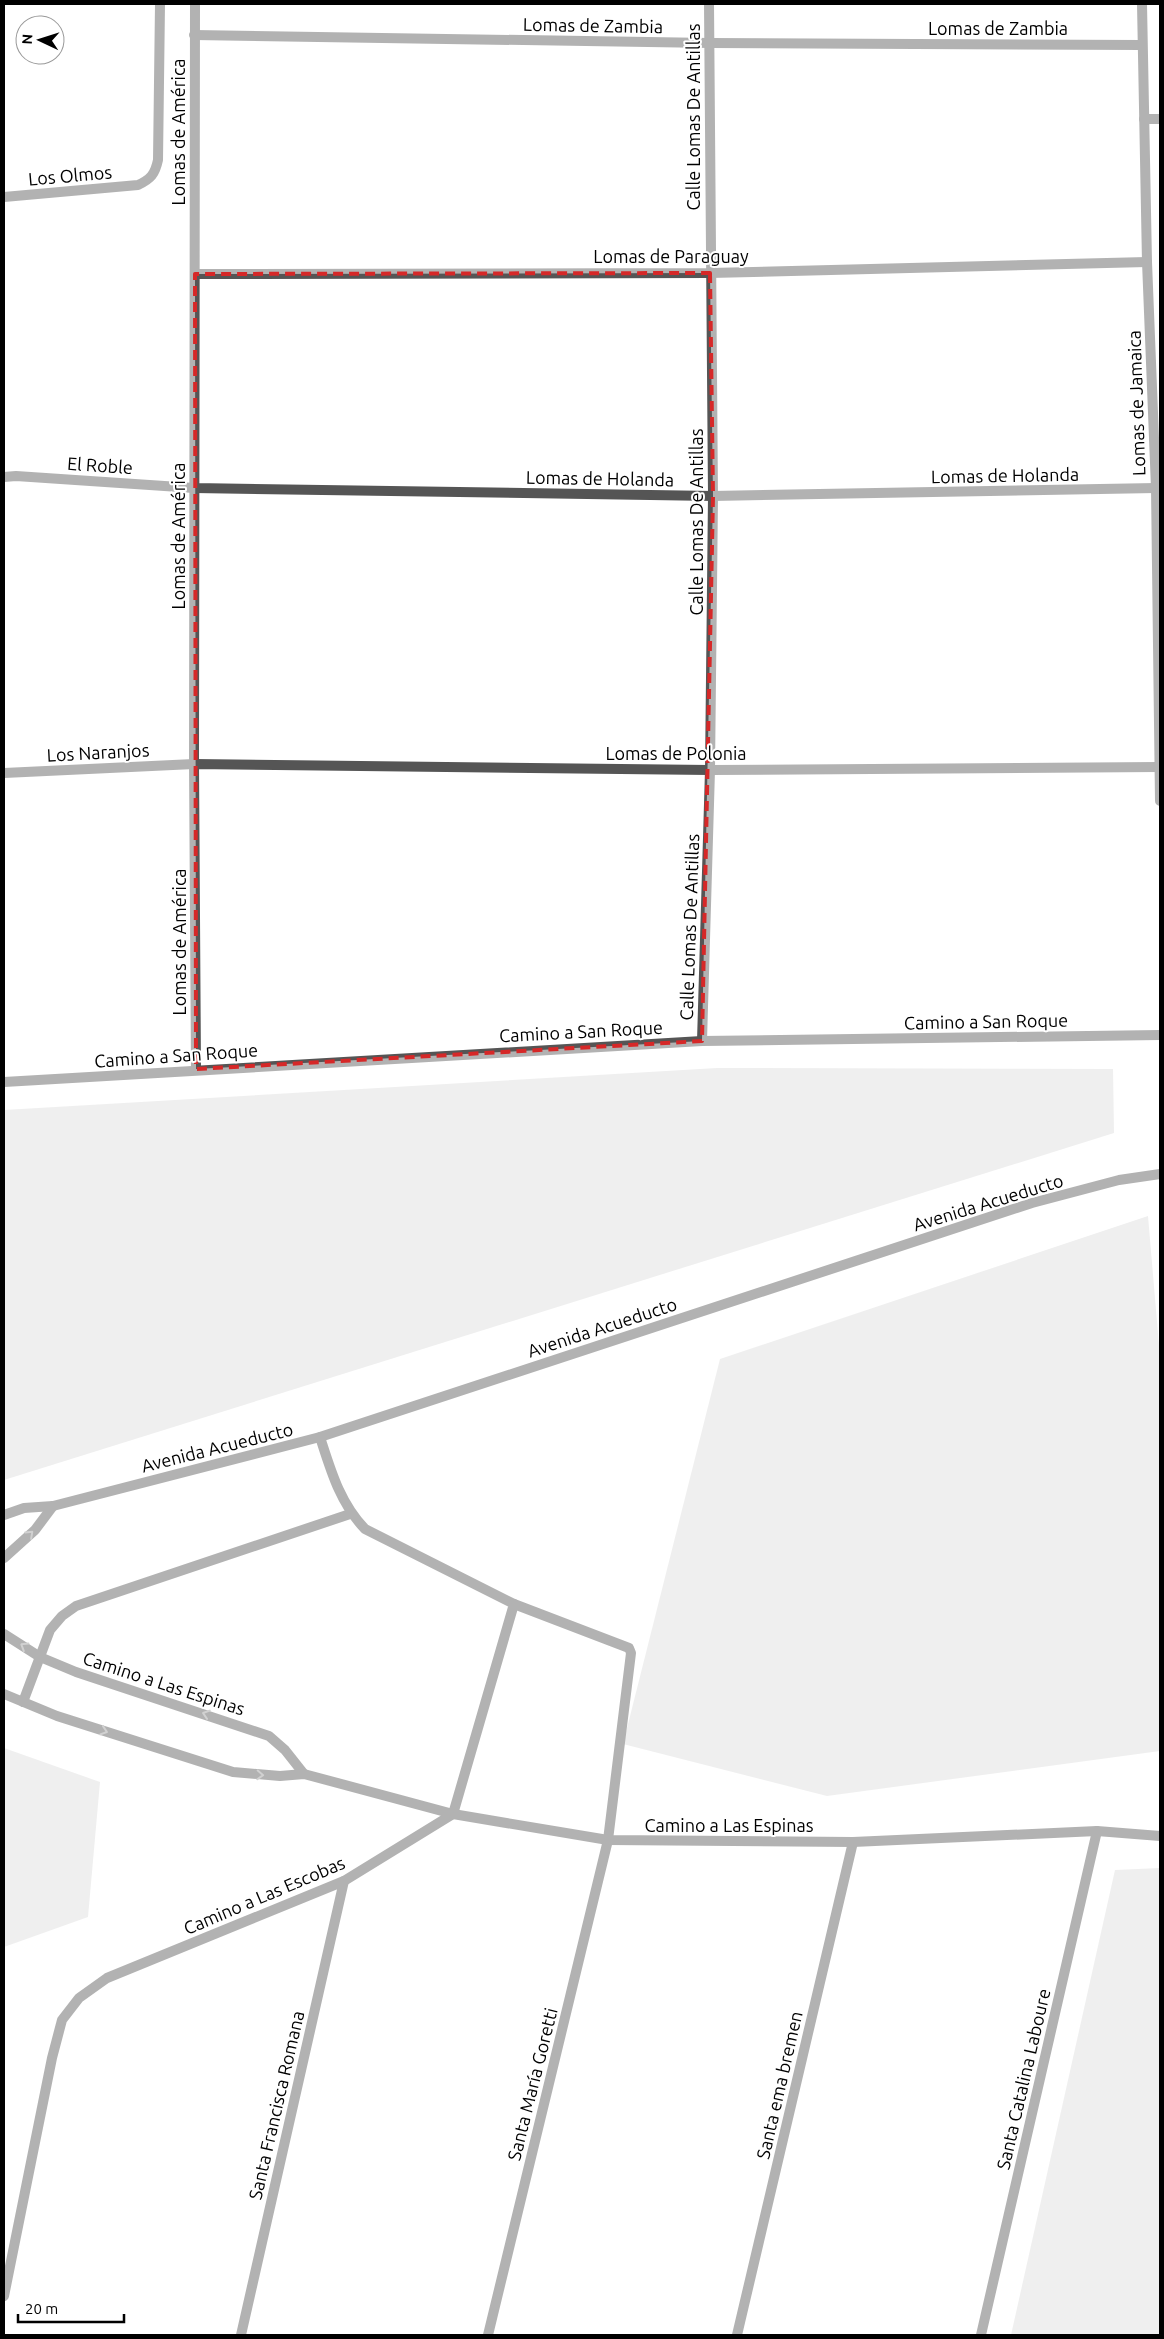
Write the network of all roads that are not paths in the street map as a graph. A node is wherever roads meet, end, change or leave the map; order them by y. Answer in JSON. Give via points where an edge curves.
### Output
{"nodes":[{"id":1,"x":160,"y":4,"type":"edge"},
{"id":2,"x":195,"y":4,"type":"edge"},
{"id":3,"x":709,"y":4,"type":"edge"},
{"id":4,"x":1142,"y":4,"type":"edge"},
{"id":5,"x":194,"y":35,"type":"junction"},
{"id":6,"x":710,"y":43,"type":"junction"},
{"id":7,"x":1142,"y":45,"type":"junction"},
{"id":8,"x":1144,"y":119,"type":"junction"},
{"id":9,"x":1160,"y":119,"type":"edge"},
{"id":10,"x":4,"y":197,"type":"edge"},
{"id":11,"x":1147,"y":262,"type":"junction"},
{"id":12,"x":710,"y":272,"type":"junction"},
{"id":13,"x":196,"y":274,"type":"junction"},
{"id":14,"x":4,"y":477,"type":"edge"},
{"id":15,"x":194,"y":488,"type":"junction"},
{"id":16,"x":1156,"y":488,"type":"junction"},
{"id":17,"x":714,"y":496,"type":"junction"},
{"id":18,"x":194,"y":764,"type":"junction"},
{"id":19,"x":1159,"y":767,"type":"junction"},
{"id":20,"x":710,"y":770,"type":"junction"},
{"id":21,"x":4,"y":773,"type":"edge"},
{"id":22,"x":1160,"y":801,"type":"edge"},
{"id":23,"x":1160,"y":1036,"type":"edge"},
{"id":24,"x":702,"y":1041,"type":"junction"},
{"id":25,"x":196,"y":1069,"type":"junction"},
{"id":26,"x":4,"y":1082,"type":"edge"},
{"id":27,"x":1160,"y":1174,"type":"edge"},
{"id":28,"x":320,"y":1438,"type":"junction"},
{"id":29,"x":52,"y":1506,"type":"junction"},
{"id":30,"x":350,"y":1514,"type":"junction"},
{"id":31,"x":4,"y":1515,"type":"edge"},
{"id":32,"x":4,"y":1558,"type":"edge"},
{"id":33,"x":514,"y":1604,"type":"junction"},
{"id":34,"x":4,"y":1634,"type":"edge"},
{"id":35,"x":40,"y":1657,"type":"junction"},
{"id":36,"x":4,"y":1694,"type":"edge"},
{"id":37,"x":23,"y":1702,"type":"junction"},
{"id":38,"x":304,"y":1774,"type":"junction"},
{"id":39,"x":452,"y":1814,"type":"junction"},
{"id":40,"x":1097,"y":1830,"type":"junction"},
{"id":41,"x":1160,"y":1836,"type":"edge"},
{"id":42,"x":608,"y":1840,"type":"junction"},
{"id":43,"x":853,"y":1842,"type":"junction"},
{"id":44,"x":344,"y":1882,"type":"junction"},
{"id":45,"x":4,"y":2296,"type":"edge"},
{"id":46,"x":241,"y":2335,"type":"edge"},
{"id":47,"x":488,"y":2335,"type":"edge"},
{"id":48,"x":737,"y":2335,"type":"edge"},
{"id":49,"x":981,"y":2335,"type":"edge"}],
"edges":[{"from":1,"to":10,"type":"street","name":"Los Olmos","via":[[158,160],[151,179],[138,185]]},
{"from":2,"to":5,"type":"street","name":"Lomas de América"},
{"from":3,"to":6,"type":"street","name":"Calle Lomas De Antillas"},
{"from":4,"to":7,"type":"street","name":"Lomas de Jamaica"},
{"from":5,"to":6,"type":"street","name":"Lomas de Zambia"},
{"from":5,"to":13,"type":"street","name":"Lomas de América"},
{"from":6,"to":7,"type":"street","name":"Lomas de Zambia"},
{"from":6,"to":12,"type":"street","name":"Calle Lomas De Antillas"},
{"from":7,"to":8,"type":"street","name":"Lomas de Jamaica"},
{"from":8,"to":9,"type":"street"},
{"from":8,"to":11,"type":"street","name":"Lomas de Jamaica"},
{"from":11,"to":12,"type":"street","name":"Lomas de Paraguay"},
{"from":11,"to":16,"type":"street","name":"Lomas de Jamaica"},
{"from":12,"to":13,"type":"street","name":"Lomas de Paraguay"},
{"from":12,"to":17,"type":"street","name":"Calle Lomas De Antillas"},
{"from":13,"to":15,"type":"street","name":"Lomas de América"},
{"from":14,"to":15,"type":"street","name":"El Roble"},
{"from":15,"to":17,"type":"street","name":"Lomas de Holanda"},
{"from":15,"to":18,"type":"street","name":"Lomas de América"},
{"from":16,"to":17,"type":"street","name":"Lomas de Holanda"},
{"from":16,"to":19,"type":"street","name":"Lomas de Jamaica"},
{"from":17,"to":20,"type":"street","name":"Calle Lomas De Antillas"},
{"from":18,"to":20,"type":"street","name":"Lomas de Polonia"},
{"from":18,"to":21,"type":"street","name":"Los Naranjos"},
{"from":18,"to":25,"type":"street","name":"Lomas de América"},
{"from":19,"to":20,"type":"street","name":"Lomas de Polonia"},
{"from":19,"to":22,"type":"street","name":"Lomas de Jamaica"},
{"from":20,"to":24,"type":"street","name":"Calle Lomas De Antillas"},
{"from":23,"to":24,"type":"street","name":"Camino a San Roque"},
{"from":24,"to":25,"type":"street","name":"Camino a San Roque"},
{"from":25,"to":26,"type":"street","name":"Camino a San Roque"},
{"from":27,"to":28,"type":"street","name":"Avenida Acueducto","via":[[1119,1180],[1032,1203]]},
{"from":28,"to":29,"type":"street","name":"Avenida Acueducto"},
{"from":28,"to":30,"type":"street"},
{"from":29,"to":31,"type":"street","name":"Avenida Acueducto","via":[[24,1508]]},
{"from":32,"to":29,"type":"street","one_way":true,"via":[[35,1530]]},
{"from":30,"to":33,"type":"street","via":[[365,1529],[392,1544]]},
{"from":30,"to":35,"type":"street","via":[[76,1606],[50,1630]]},
{"from":33,"to":39,"type":"street"},
{"from":33,"to":42,"type":"street","name":"Santa María Goretti","via":[[629,1648],[631,1652]]},
{"from":35,"to":34,"type":"street","name":"Camino a Las Espinas","one_way":true},
{"from":35,"to":37,"type":"street"},
{"from":38,"to":35,"type":"street","name":"Camino a Las Espinas","one_way":true,"via":[[285,1750],[268,1736]]},
{"from":36,"to":37,"type":"street","name":"Camino a Las Espinas"},
{"from":37,"to":38,"type":"street","name":"Camino a Las Espinas","one_way":true,"via":[[57,1716],[233,1772],[280,1776]]},
{"from":38,"to":39,"type":"street","name":"Camino a Las Espinas"},
{"from":39,"to":42,"type":"street","name":"Camino a Las Espinas"},
{"from":39,"to":44,"type":"street","name":"Camino a Las Escobas"},
{"from":40,"to":41,"type":"street","name":"Camino a Las Espinas"},
{"from":40,"to":43,"type":"street","name":"Camino a Las Espinas"},
{"from":40,"to":49,"type":"street","name":"Santa Catalina Laboure"},
{"from":42,"to":43,"type":"street","name":"Camino a Las Espinas"},
{"from":42,"to":47,"type":"street","name":"Santa María Goretti"},
{"from":43,"to":48,"type":"street","name":"Santa ema bremen"},
{"from":44,"to":45,"type":"street","name":"Camino a Las Escobas","via":[[107,1978],[78,1998],[62,2020]]},
{"from":44,"to":46,"type":"street","name":"Santa Francisca Romana"}]}
